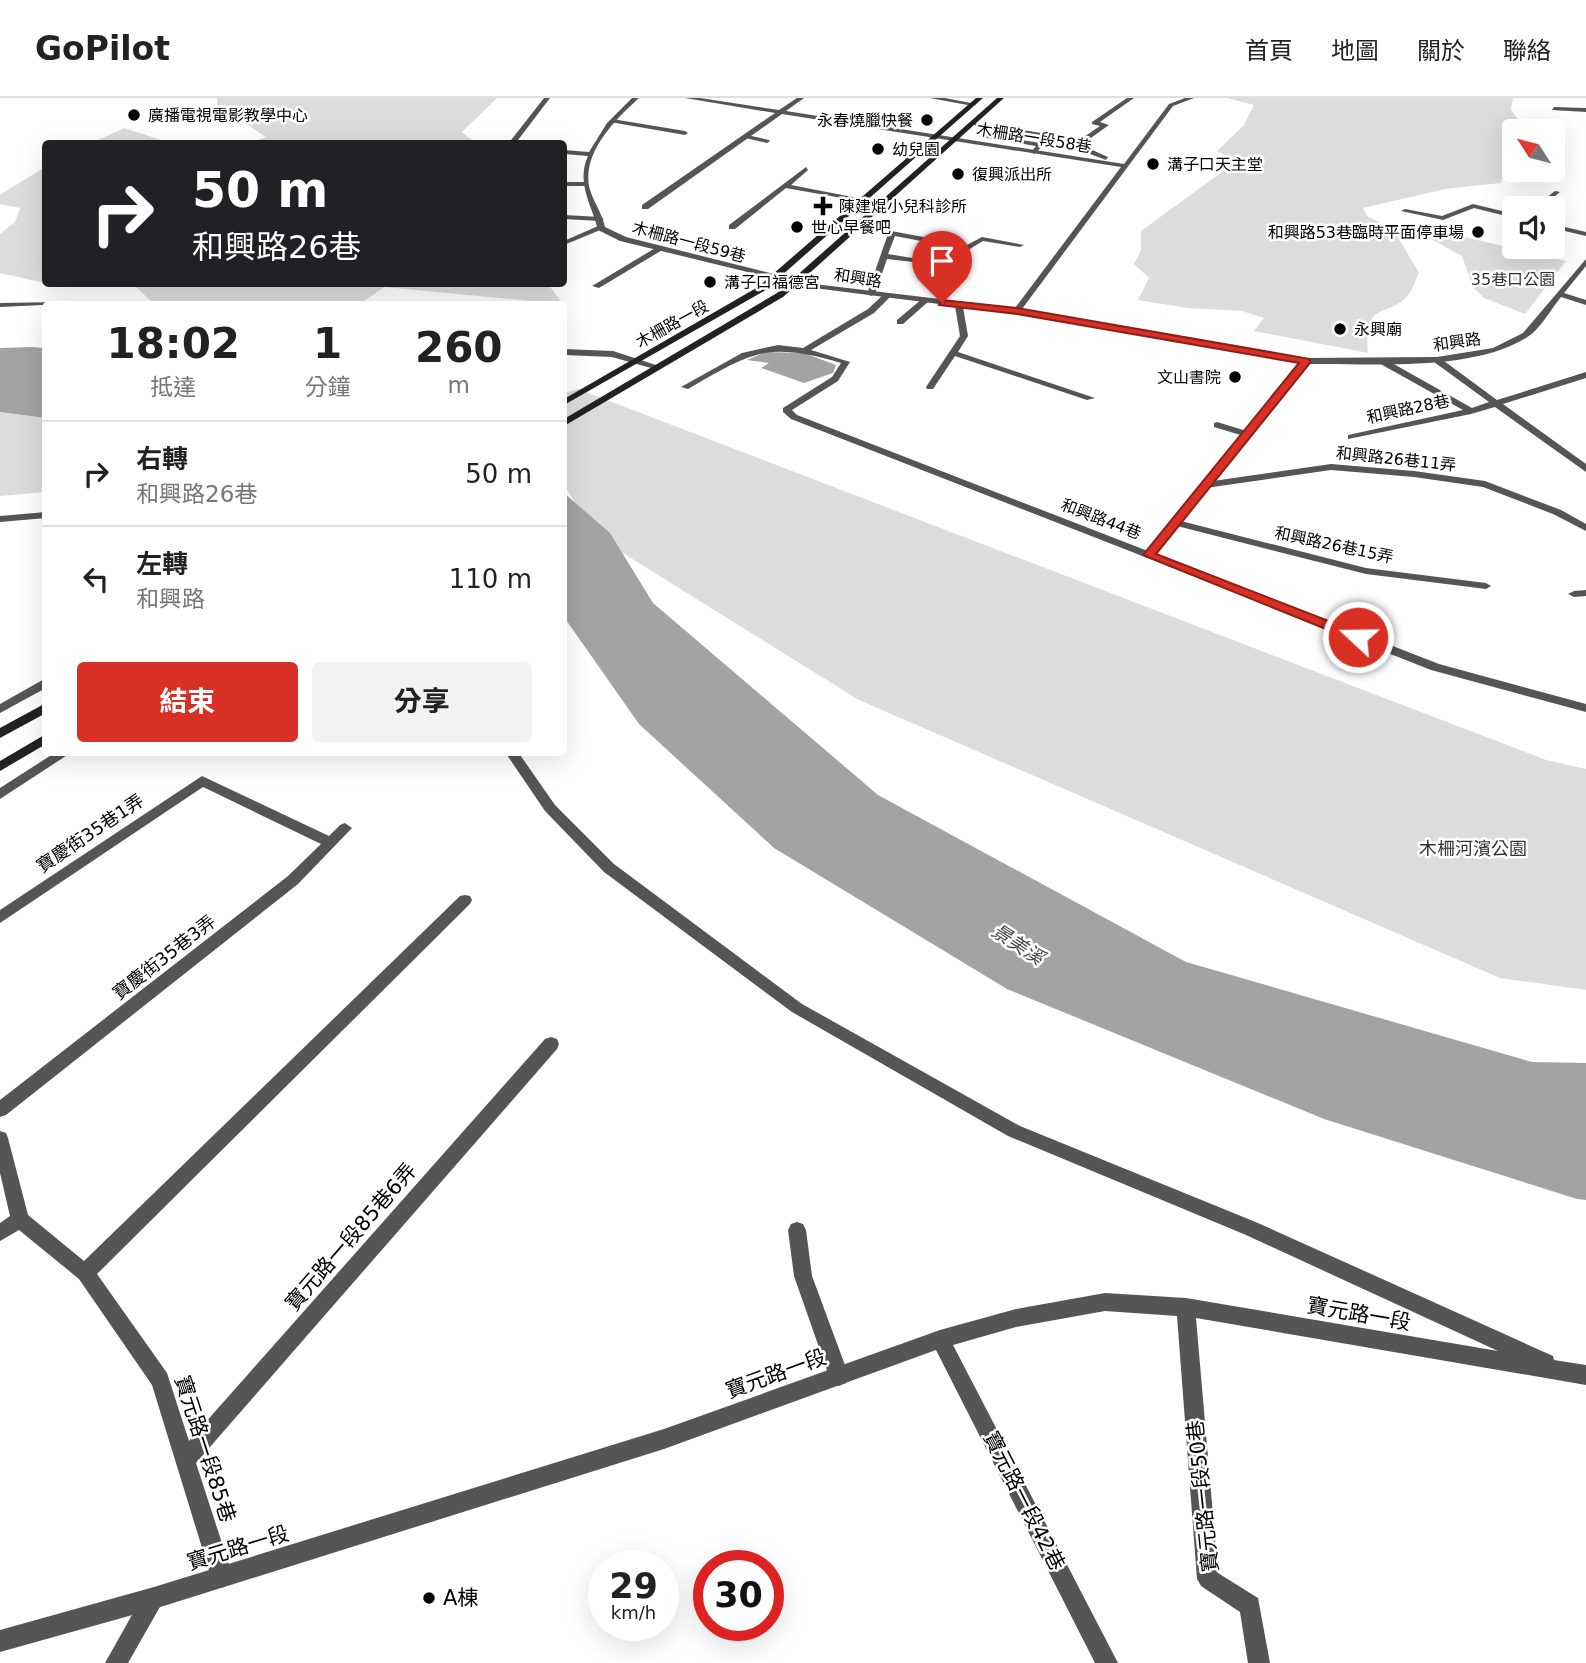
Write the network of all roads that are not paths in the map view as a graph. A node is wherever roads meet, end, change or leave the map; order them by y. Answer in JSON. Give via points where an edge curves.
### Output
{"nodes":[{"id":1,"x":547,"y":98,"type":"edge"},
{"id":2,"x":636,"y":98,"type":"edge"},
{"id":3,"x":688,"y":98,"type":"edge"},
{"id":4,"x":802,"y":98,"type":"edge"},
{"id":5,"x":933,"y":98,"type":"edge"},
{"id":6,"x":1001,"y":98,"type":"edge"},
{"id":7,"x":1131,"y":98,"type":"edge"},
{"id":8,"x":1191,"y":98,"type":"edge"},
{"id":9,"x":976,"y":101,"type":"edge"},
{"id":10,"x":1554,"y":109,"type":"dead end"},
{"id":11,"x":1586,"y":110,"type":"edge"},
{"id":12,"x":782,"y":112,"type":"junction"},
{"id":13,"x":612,"y":121,"type":"junction"},
{"id":14,"x":971,"y":124,"type":"junction"},
{"id":15,"x":685,"y":133,"type":"dead end"},
{"id":16,"x":982,"y":135,"type":"dead end"},
{"id":17,"x":936,"y":136,"type":"junction"},
{"id":18,"x":747,"y":137,"type":"junction"},
{"id":19,"x":954,"y":139,"type":"junction"},
{"id":20,"x":514,"y":140,"type":"edge"},
{"id":21,"x":767,"y":141,"type":"dead end"},
{"id":22,"x":1076,"y":145,"type":"junction"},
{"id":23,"x":567,"y":152,"type":"edge"},
{"id":24,"x":1034,"y":152,"type":"junction"},
{"id":25,"x":592,"y":154,"type":"junction"},
{"id":26,"x":1127,"y":166,"type":"junction"},
{"id":27,"x":806,"y":169,"type":"dead end"},
{"id":28,"x":567,"y":184,"type":"edge"},
{"id":29,"x":585,"y":184,"type":"junction"},
{"id":30,"x":785,"y":186,"type":"junction"},
{"id":31,"x":1557,"y":192,"type":"dead end"},
{"id":32,"x":1552,"y":196,"type":"edge"},
{"id":33,"x":864,"y":200,"type":"junction"},
{"id":34,"x":645,"y":207,"type":"dead end"},
{"id":35,"x":1405,"y":211,"type":"dead end"},
{"id":36,"x":1502,"y":213,"type":"edge"},
{"id":37,"x":567,"y":217,"type":"edge"},
{"id":38,"x":601,"y":223,"type":"junction"},
{"id":39,"x":856,"y":226,"type":"junction"},
{"id":40,"x":732,"y":227,"type":"dead end"},
{"id":41,"x":1565,"y":229,"type":"edge"},
{"id":42,"x":892,"y":233,"type":"junction"},
{"id":43,"x":1586,"y":234,"type":"edge"},
{"id":44,"x":567,"y":241,"type":"edge"},
{"id":45,"x":1020,"y":245,"type":"dead end"},
{"id":46,"x":660,"y":249,"type":"junction"},
{"id":47,"x":883,"y":256,"type":"junction"},
{"id":48,"x":1586,"y":261,"type":"edge"},
{"id":49,"x":939,"y":263,"type":"dead end"},
{"id":50,"x":774,"y":278,"type":"junction"},
{"id":51,"x":795,"y":282,"type":"junction"},
{"id":52,"x":596,"y":286,"type":"dead end"},
{"id":53,"x":1560,"y":294,"type":"junction"},
{"id":54,"x":871,"y":295,"type":"junction"},
{"id":55,"x":886,"y":297,"type":"junction"},
{"id":56,"x":925,"y":301,"type":"junction"},
{"id":57,"x":1586,"y":303,"type":"edge"},
{"id":58,"x":42,"y":304,"type":"edge"},
{"id":59,"x":0,"y":305,"type":"edge"},
{"id":60,"x":959,"y":305,"type":"junction"},
{"id":61,"x":1017,"y":311,"type":"junction"},
{"id":62,"x":900,"y":322,"type":"dead end"},
{"id":63,"x":806,"y":349,"type":"junction"},
{"id":64,"x":567,"y":352,"type":"edge"},
{"id":65,"x":953,"y":353,"type":"junction"},
{"id":66,"x":637,"y":360,"type":"junction"},
{"id":67,"x":1380,"y":360,"type":"junction"},
{"id":68,"x":1437,"y":360,"type":"junction"},
{"id":69,"x":1306,"y":361,"type":"junction"},
{"id":70,"x":658,"y":367,"type":"junction"},
{"id":71,"x":1586,"y":374,"type":"edge"},
{"id":72,"x":685,"y":387,"type":"dead end"},
{"id":73,"x":930,"y":387,"type":"dead end"},
{"id":74,"x":1090,"y":398,"type":"dead end"},
{"id":75,"x":567,"y":400,"type":"edge"},
{"id":76,"x":1496,"y":403,"type":"junction"},
{"id":77,"x":1471,"y":411,"type":"junction"},
{"id":78,"x":567,"y":421,"type":"edge"},
{"id":79,"x":1217,"y":425,"type":"dead end"},
{"id":80,"x":1247,"y":434,"type":"junction"},
{"id":81,"x":1351,"y":437,"type":"dead end"},
{"id":82,"x":1586,"y":469,"type":"edge"},
{"id":83,"x":1206,"y":485,"type":"junction"},
{"id":84,"x":42,"y":514,"type":"edge"},
{"id":85,"x":0,"y":519,"type":"edge"},
{"id":86,"x":1581,"y":521,"type":"edge"},
{"id":87,"x":1177,"y":523,"type":"junction"},
{"id":88,"x":1586,"y":528,"type":"edge"},
{"id":89,"x":1149,"y":555,"type":"junction"},
{"id":90,"x":1486,"y":586,"type":"dead end"},
{"id":91,"x":42,"y":684,"type":"edge"},
{"id":92,"x":1586,"y":708,"type":"edge"},
{"id":93,"x":0,"y":709,"type":"edge"},
{"id":94,"x":42,"y":709,"type":"edge"},
{"id":95,"x":0,"y":734,"type":"edge"},
{"id":96,"x":42,"y":741,"type":"edge"},
{"id":97,"x":60,"y":756,"type":"edge"},
{"id":98,"x":514,"y":756,"type":"edge"},
{"id":99,"x":0,"y":767,"type":"edge"},
{"id":100,"x":0,"y":794,"type":"edge"},
{"id":101,"x":345,"y":828,"type":"dead end"},
{"id":102,"x":330,"y":842,"type":"junction"},
{"id":103,"x":465,"y":900,"type":"dead end"},
{"id":104,"x":0,"y":917,"type":"edge"},
{"id":105,"x":551,"y":1044,"type":"dead end"},
{"id":106,"x":0,"y":1110,"type":"edge"},
{"id":107,"x":0,"y":1138,"type":"edge"},
{"id":108,"x":20,"y":1220,"type":"junction"},
{"id":109,"x":797,"y":1230,"type":"dead end"},
{"id":110,"x":0,"y":1233,"type":"edge"},
{"id":111,"x":85,"y":1273,"type":"junction"},
{"id":112,"x":1186,"y":1307,"type":"junction"},
{"id":113,"x":940,"y":1339,"type":"junction"},
{"id":114,"x":1566,"y":1372,"type":"junction"},
{"id":115,"x":839,"y":1376,"type":"junction"},
{"id":116,"x":1586,"y":1376,"type":"edge"},
{"id":117,"x":185,"y":1460,"type":"junction"},
{"id":118,"x":222,"y":1577,"type":"junction"},
{"id":119,"x":154,"y":1598,"type":"junction"},
{"id":120,"x":0,"y":1642,"type":"edge"},
{"id":121,"x":116,"y":1663,"type":"edge"},
{"id":122,"x":1107,"y":1663,"type":"edge"},
{"id":123,"x":1259,"y":1663,"type":"edge"}],
"edges":[{"from":1,"to":20,"type":"street"},
{"from":2,"to":13,"type":"street"},
{"from":3,"to":12,"type":"street","name":"木柵路一段58巷"},
{"from":4,"to":12,"type":"street"},
{"from":5,"to":9,"type":"street"},
{"from":6,"to":14,"type":"main road","name":"木柵路一段"},
{"from":7,"to":22,"type":"street","name":"木柵路一段58巷","via":[[1094,123],[1106,125]]},
{"from":8,"to":26,"type":"street","via":[[1171,105]]},
{"from":9,"to":17,"type":"main road","name":"木柵路一段"},
{"from":10,"to":11,"type":"street"},
{"from":12,"to":17,"type":"street","name":"木柵路一段58巷"},
{"from":12,"to":18,"type":"street"},
{"from":13,"to":15,"type":"street"},
{"from":13,"to":25,"type":"street"},
{"from":14,"to":19,"type":"main road","name":"木柵路一段"},
{"from":14,"to":22,"type":"street"},
{"from":16,"to":24,"type":"street","via":[[1041,145]]},
{"from":17,"to":19,"type":"street","name":"木柵路一段58巷"},
{"from":17,"to":33,"type":"main road","name":"木柵路一段"},
{"from":18,"to":21,"type":"street"},
{"from":18,"to":34,"type":"street"},
{"from":19,"to":24,"type":"street","name":"木柵路一段58巷"},
{"from":19,"to":39,"type":"main road","name":"木柵路一段"},
{"from":22,"to":26,"type":"street","name":"木柵路一段58巷"},
{"from":23,"to":25,"type":"street"},
{"from":24,"to":26,"type":"street","name":"木柵路一段58巷"},
{"from":25,"to":29,"type":"street"},
{"from":26,"to":61,"type":"street"},
{"from":27,"to":30,"type":"street"},
{"from":28,"to":29,"type":"street"},
{"from":29,"to":38,"type":"street"},
{"from":30,"to":33,"type":"street"},
{"from":30,"to":40,"type":"street"},
{"from":31,"to":32,"type":"street"},
{"from":33,"to":50,"type":"main road","name":"木柵路一段"},
{"from":35,"to":36,"type":"street","via":[[1443,218],[1473,206]]},
{"from":37,"to":38,"type":"street","name":"木柵路一段59巷"},
{"from":38,"to":44,"type":"street"},
{"from":38,"to":46,"type":"street","name":"木柵路一段59巷","via":[[623,239]]},
{"from":39,"to":42,"type":"street"},
{"from":39,"to":51,"type":"main road","name":"木柵路一段"},
{"from":41,"to":43,"type":"street"},
{"from":42,"to":45,"type":"street","via":[[968,248],[982,239]]},
{"from":42,"to":47,"type":"street"},
{"from":46,"to":50,"type":"street","name":"木柵路一段59巷"},
{"from":46,"to":52,"type":"street"},
{"from":47,"to":49,"type":"street"},
{"from":47,"to":54,"type":"street"},
{"from":48,"to":53,"type":"street","name":"和興路"},
{"from":50,"to":51,"type":"street","name":"木柵路一段59巷"},
{"from":50,"to":66,"type":"main road","name":"木柵路一段"},
{"from":51,"to":54,"type":"street","name":"和興路"},
{"from":51,"to":70,"type":"main road","name":"木柵路一段"},
{"from":53,"to":57,"type":"street"},
{"from":53,"to":68,"type":"street","name":"和興路","via":[[1526,335],[1495,350]]},
{"from":54,"to":55,"type":"street","name":"和興路"},
{"from":55,"to":56,"type":"street","name":"和興路"},
{"from":55,"to":63,"type":"street","via":[[871,311]]},
{"from":56,"to":60,"type":"street","name":"和興路"},
{"from":56,"to":62,"type":"street"},
{"from":58,"to":59,"type":"street"},
{"from":60,"to":61,"type":"street","name":"和興路"},
{"from":60,"to":65,"type":"street","via":[[964,336]]},
{"from":61,"to":69,"type":"street","name":"和興路"},
{"from":63,"to":72,"type":"street","via":[[766,347],[747,352]]},
{"from":63,"to":89,"type":"street","name":"和興路44巷","via":[[846,362],[835,379],[786,410],[804,421]]},
{"from":64,"to":66,"type":"street","name":"木柵路一段"},
{"from":65,"to":73,"type":"street"},
{"from":65,"to":74,"type":"street"},
{"from":66,"to":70,"type":"street","name":"木柵路一段"},
{"from":66,"to":75,"type":"main road"},
{"from":67,"to":68,"type":"street","name":"和興路"},
{"from":67,"to":69,"type":"street","name":"和興路"},
{"from":67,"to":77,"type":"street","name":"和興路28巷"},
{"from":68,"to":76,"type":"street","name":"和興路28巷"},
{"from":69,"to":80,"type":"street"},
{"from":70,"to":78,"type":"main road"},
{"from":71,"to":76,"type":"street"},
{"from":76,"to":77,"type":"street","name":"和興路28巷"},
{"from":76,"to":82,"type":"street","name":"和興路28巷"},
{"from":77,"to":81,"type":"street","name":"和興路28巷"},
{"from":79,"to":80,"type":"street"},
{"from":80,"to":83,"type":"street"},
{"from":83,"to":86,"type":"street","name":"和興路26巷11弄","via":[[1331,467],[1414,474],[1485,484]]},
{"from":83,"to":87,"type":"street"},
{"from":84,"to":85,"type":"street"},
{"from":86,"to":88,"type":"street","name":"和興路26巷11弄"},
{"from":87,"to":89,"type":"street"},
{"from":87,"to":90,"type":"street","name":"和興路26巷15弄","via":[[1366,571]]},
{"from":89,"to":92,"type":"street","name":"和興路44巷","via":[[1435,667]]},
{"from":91,"to":93,"type":"street"},
{"from":94,"to":95,"type":"main road"},
{"from":96,"to":99,"type":"main road"},
{"from":97,"to":100,"type":"street"},
{"from":98,"to":114,"type":"street","via":[[550,808],[609,868],[797,1008],[1014,1131],[1252,1229]]},
{"from":101,"to":102,"type":"street","name":"寶慶街35巷3弄"},
{"from":102,"to":104,"type":"street","name":"寶慶街35巷1弄","via":[[202,781]]},
{"from":102,"to":106,"type":"street","name":"寶慶街35巷3弄","via":[[293,880]]},
{"from":103,"to":111,"type":"street"},
{"from":105,"to":117,"type":"street","name":"寶元路一段85巷6弄"},
{"from":107,"to":108,"type":"street"},
{"from":108,"to":110,"type":"street"},
{"from":108,"to":111,"type":"street","name":"寶元路一段85巷"},
{"from":109,"to":115,"type":"street","via":[[803,1276]]},
{"from":111,"to":117,"type":"street","name":"寶元路一段85巷","via":[[160,1380]]},
{"from":112,"to":113,"type":"street","name":"寶元路一段","via":[[1105,1302],[1016,1318]]},
{"from":112,"to":114,"type":"street","name":"寶元路一段"},
{"from":112,"to":123,"type":"street","name":"寶元路一段50巷","via":[[1208,1579],[1250,1606]]},
{"from":113,"to":115,"type":"street","name":"寶元路一段"},
{"from":113,"to":122,"type":"street","name":"寶元路一段42巷"},
{"from":114,"to":116,"type":"street","name":"寶元路一段"},
{"from":115,"to":118,"type":"street","name":"寶元路一段","via":[[664,1439]]},
{"from":117,"to":118,"type":"street","name":"寶元路一段85巷"},
{"from":118,"to":119,"type":"street","name":"寶元路一段"},
{"from":119,"to":120,"type":"street","name":"寶元路一段"},
{"from":119,"to":121,"type":"street"}]}
